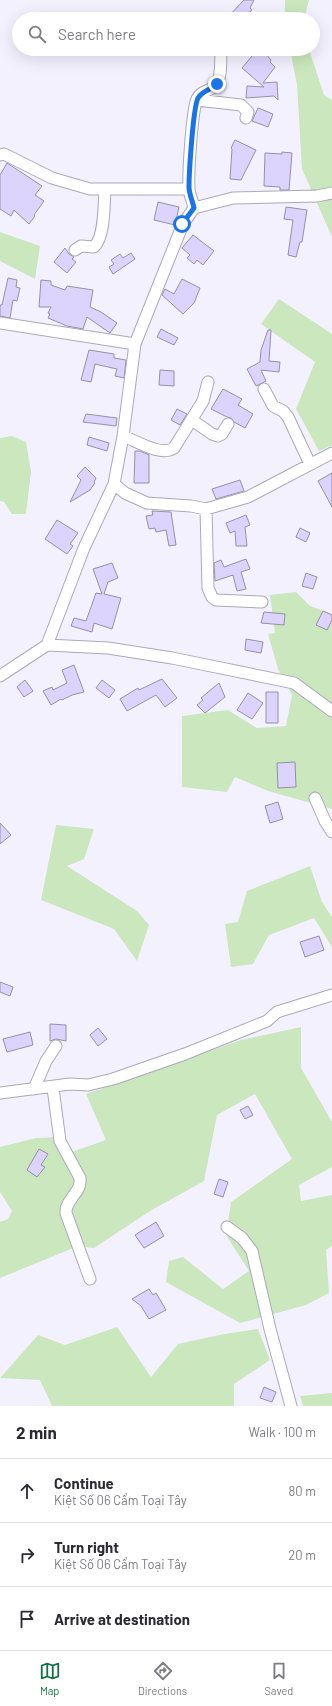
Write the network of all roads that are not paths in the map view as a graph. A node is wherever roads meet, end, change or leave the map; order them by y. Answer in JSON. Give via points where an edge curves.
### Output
{"nodes":[{"id":1,"x":221,"y":56,"type":"edge"},
{"id":2,"x":197,"y":100,"type":"junction"},
{"id":3,"x":246,"y":118,"type":"dead end"},
{"id":4,"x":0,"y":155,"type":"edge"},
{"id":5,"x":105,"y":189,"type":"junction"},
{"id":6,"x":189,"y":189,"type":"junction"},
{"id":7,"x":332,"y":193,"type":"edge"},
{"id":8,"x":194,"y":208,"type":"junction"},
{"id":9,"x":75,"y":250,"type":"dead end"},
{"id":10,"x":0,"y":323,"type":"edge"},
{"id":11,"x":135,"y":344,"type":"junction"},
{"id":12,"x":208,"y":382,"type":"dead end"},
{"id":13,"x":264,"y":389,"type":"dead end"},
{"id":14,"x":192,"y":420,"type":"junction"},
{"id":15,"x":228,"y":424,"type":"dead end"},
{"id":16,"x":123,"y":436,"type":"junction"},
{"id":17,"x":332,"y":453,"type":"edge"},
{"id":18,"x":310,"y":464,"type":"junction"},
{"id":19,"x":114,"y":484,"type":"junction"},
{"id":20,"x":206,"y":509,"type":"junction"},
{"id":21,"x":262,"y":602,"type":"dead end"},
{"id":22,"x":47,"y":645,"type":"junction"},
{"id":23,"x":0,"y":676,"type":"edge"},
{"id":24,"x":332,"y":711,"type":"edge"},
{"id":25,"x":315,"y":798,"type":"dead end"},
{"id":26,"x":332,"y":832,"type":"edge"},
{"id":27,"x":332,"y":995,"type":"edge"},
{"id":28,"x":56,"y":1046,"type":"dead end"},
{"id":29,"x":53,"y":1088,"type":"junction"},
{"id":30,"x":34,"y":1090,"type":"junction"},
{"id":31,"x":0,"y":1093,"type":"edge"},
{"id":32,"x":227,"y":1228,"type":"dead end"},
{"id":33,"x":90,"y":1279,"type":"dead end"},
{"id":34,"x":291,"y":1406,"type":"edge"}],
"edges":[{"from":1,"to":2,"type":"street","via":[[217,84],[203,91]]},
{"from":2,"to":3,"type":"street","via":[[241,105],[248,112]]},
{"from":2,"to":6,"type":"street"},
{"from":4,"to":5,"type":"street","via":[[4,154],[52,178],[90,189]]},
{"from":5,"to":6,"type":"street"},
{"from":5,"to":9,"type":"street","via":[[102,232],[98,244],[94,247],[82,246]]},
{"from":6,"to":8,"type":"street"},
{"from":7,"to":8,"type":"street","via":[[316,196],[233,198]]},
{"from":8,"to":11,"type":"street","via":[[182,224]]},
{"from":10,"to":11,"type":"street"},
{"from":11,"to":16,"type":"street"},
{"from":12,"to":14,"type":"street","via":[[203,401]]},
{"from":13,"to":18,"type":"street","via":[[273,406],[288,417]]},
{"from":14,"to":15,"type":"street","via":[[218,436]]},
{"from":14,"to":16,"type":"street","via":[[170,451],[156,450]]},
{"from":16,"to":19,"type":"street"},
{"from":17,"to":18,"type":"street"},
{"from":18,"to":20,"type":"street","via":[[248,497]]},
{"from":19,"to":20,"type":"street","via":[[125,493],[147,503]]},
{"from":19,"to":22,"type":"street","via":[[84,548]]},
{"from":20,"to":21,"type":"street","via":[[208,588],[212,597],[216,600]]},
{"from":22,"to":23,"type":"street"},
{"from":22,"to":24,"type":"street","via":[[108,648],[172,658],[294,683]]},
{"from":25,"to":26,"type":"street"},
{"from":27,"to":29,"type":"street","via":[[277,1012],[267,1022],[120,1077],[88,1085],[70,1084]]},
{"from":28,"to":30,"type":"street","via":[[46,1061]]},
{"from":29,"to":30,"type":"street"},
{"from":29,"to":33,"type":"street","via":[[60,1141],[81,1183],[67,1205],[66,1213]]},
{"from":30,"to":31,"type":"street"},
{"from":32,"to":34,"type":"street","via":[[242,1238],[252,1251]]}]}
